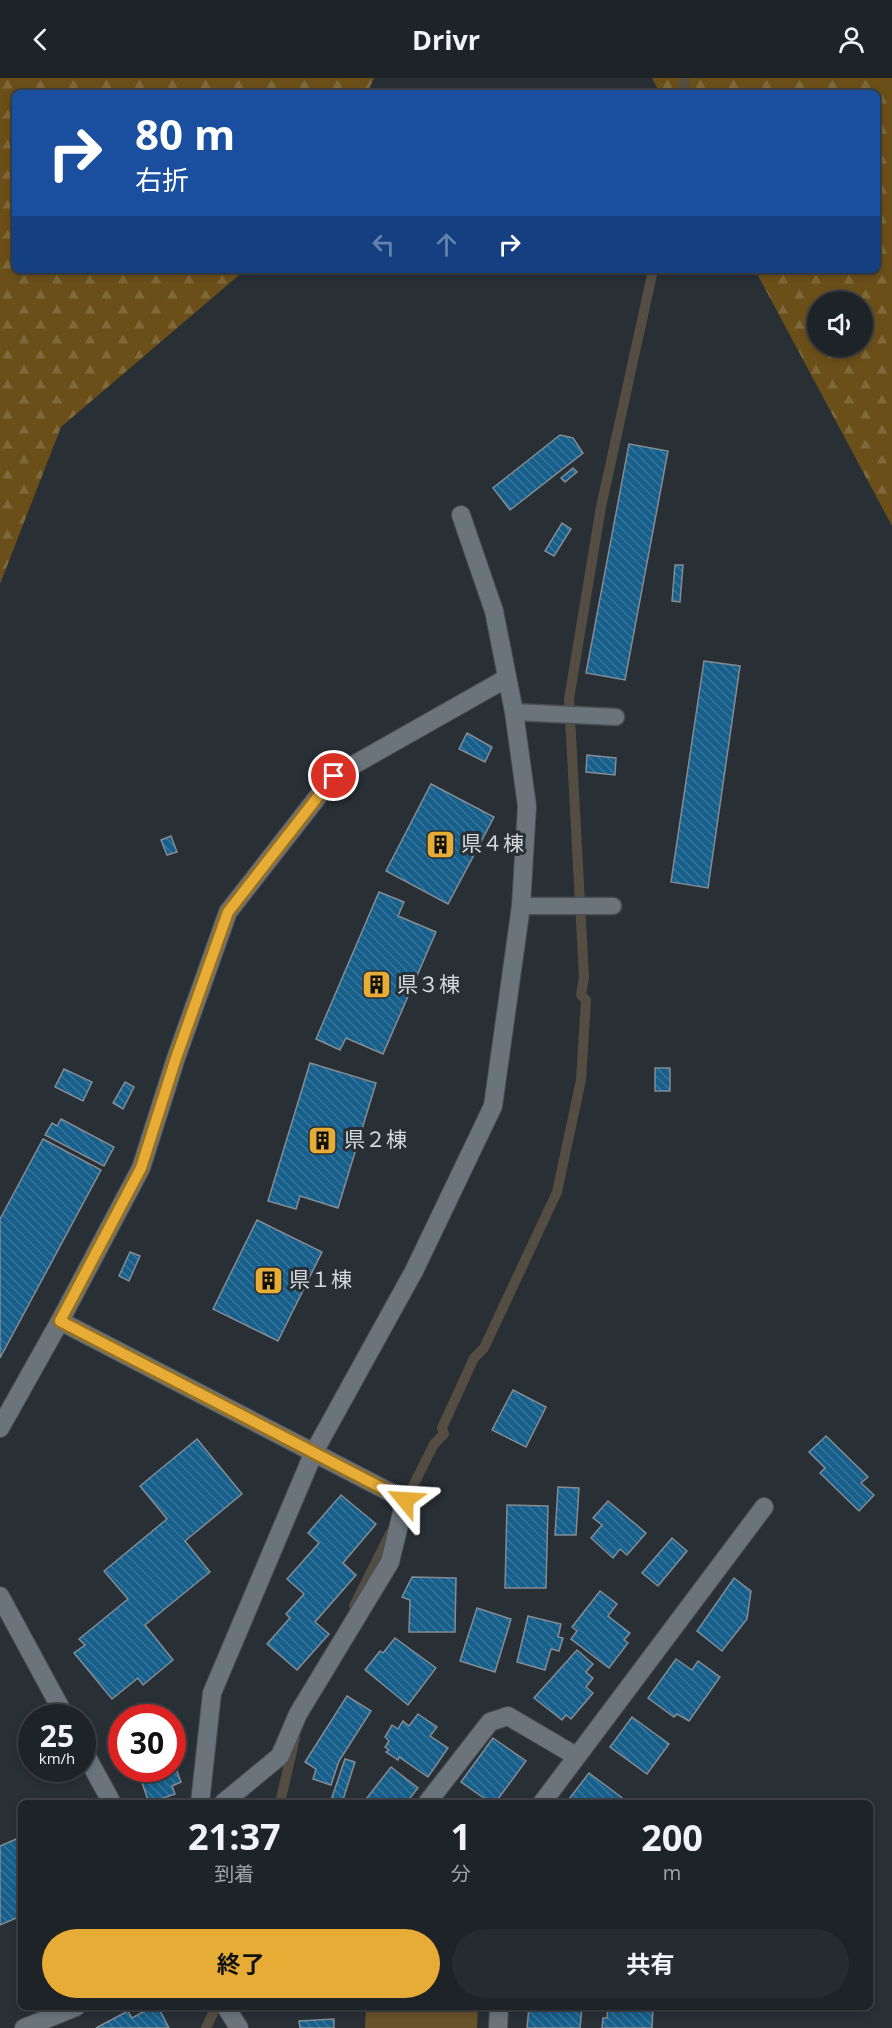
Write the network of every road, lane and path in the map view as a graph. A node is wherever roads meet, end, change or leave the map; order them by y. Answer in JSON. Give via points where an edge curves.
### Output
{"nodes":[{"id":1,"x":461,"y":515,"type":"dead end"},
{"id":2,"x":507,"y":678,"type":"junction"},
{"id":3,"x":514,"y":712,"type":"junction"},
{"id":4,"x":616,"y":717,"type":"dead end"},
{"id":5,"x":521,"y":906,"type":"junction"},
{"id":6,"x":613,"y":906,"type":"dead end"},
{"id":7,"x":60,"y":1321,"type":"junction"},
{"id":8,"x":0,"y":1428,"type":"edge"},
{"id":9,"x":314,"y":1452,"type":"junction"},
{"id":10,"x":764,"y":1507,"type":"dead end"},
{"id":11,"x":0,"y":1596,"type":"edge"},
{"id":12,"x":58,"y":1704,"type":"edge"},
{"id":13,"x":576,"y":1756,"type":"junction"},
{"id":14,"x":96,"y":1774,"type":"edge"},
{"id":15,"x":110,"y":1800,"type":"edge"},
{"id":16,"x":200,"y":1800,"type":"edge"},
{"id":17,"x":227,"y":1800,"type":"edge"},
{"id":18,"x":430,"y":1800,"type":"edge"},
{"id":19,"x":544,"y":1800,"type":"edge"},
{"id":20,"x":69,"y":2010,"type":"edge"},
{"id":21,"x":228,"y":2010,"type":"edge"},
{"id":22,"x":499,"y":2010,"type":"edge"},
{"id":23,"x":24,"y":2028,"type":"edge"},
{"id":24,"x":239,"y":2028,"type":"edge"},
{"id":25,"x":498,"y":2028,"type":"edge"}],
"edges":[{"from":1,"to":2,"type":"street","via":[[494,611]]},
{"from":2,"to":3,"type":"street"},
{"from":2,"to":7,"type":"street","via":[[334,776],[228,912],[141,1168]]},
{"from":3,"to":4,"type":"lane"},
{"from":3,"to":5,"type":"street","via":[[527,806]]},
{"from":5,"to":6,"type":"lane"},
{"from":5,"to":9,"type":"street","via":[[493,1106],[414,1271]]},
{"from":7,"to":8,"type":"street"},
{"from":7,"to":9,"type":"street"},
{"from":9,"to":16,"type":"street","via":[[213,1693]]},
{"from":9,"to":17,"type":"street","via":[[405,1500],[390,1562],[298,1714],[280,1756]]},
{"from":10,"to":13,"type":"street"},
{"from":11,"to":12,"type":"street"},
{"from":13,"to":18,"type":"street","via":[[508,1716],[490,1722]]},
{"from":13,"to":19,"type":"street"},
{"from":14,"to":15,"type":"street"},
{"from":20,"to":23,"type":"street"},
{"from":21,"to":24,"type":"street"},
{"from":22,"to":25,"type":"street"}]}
